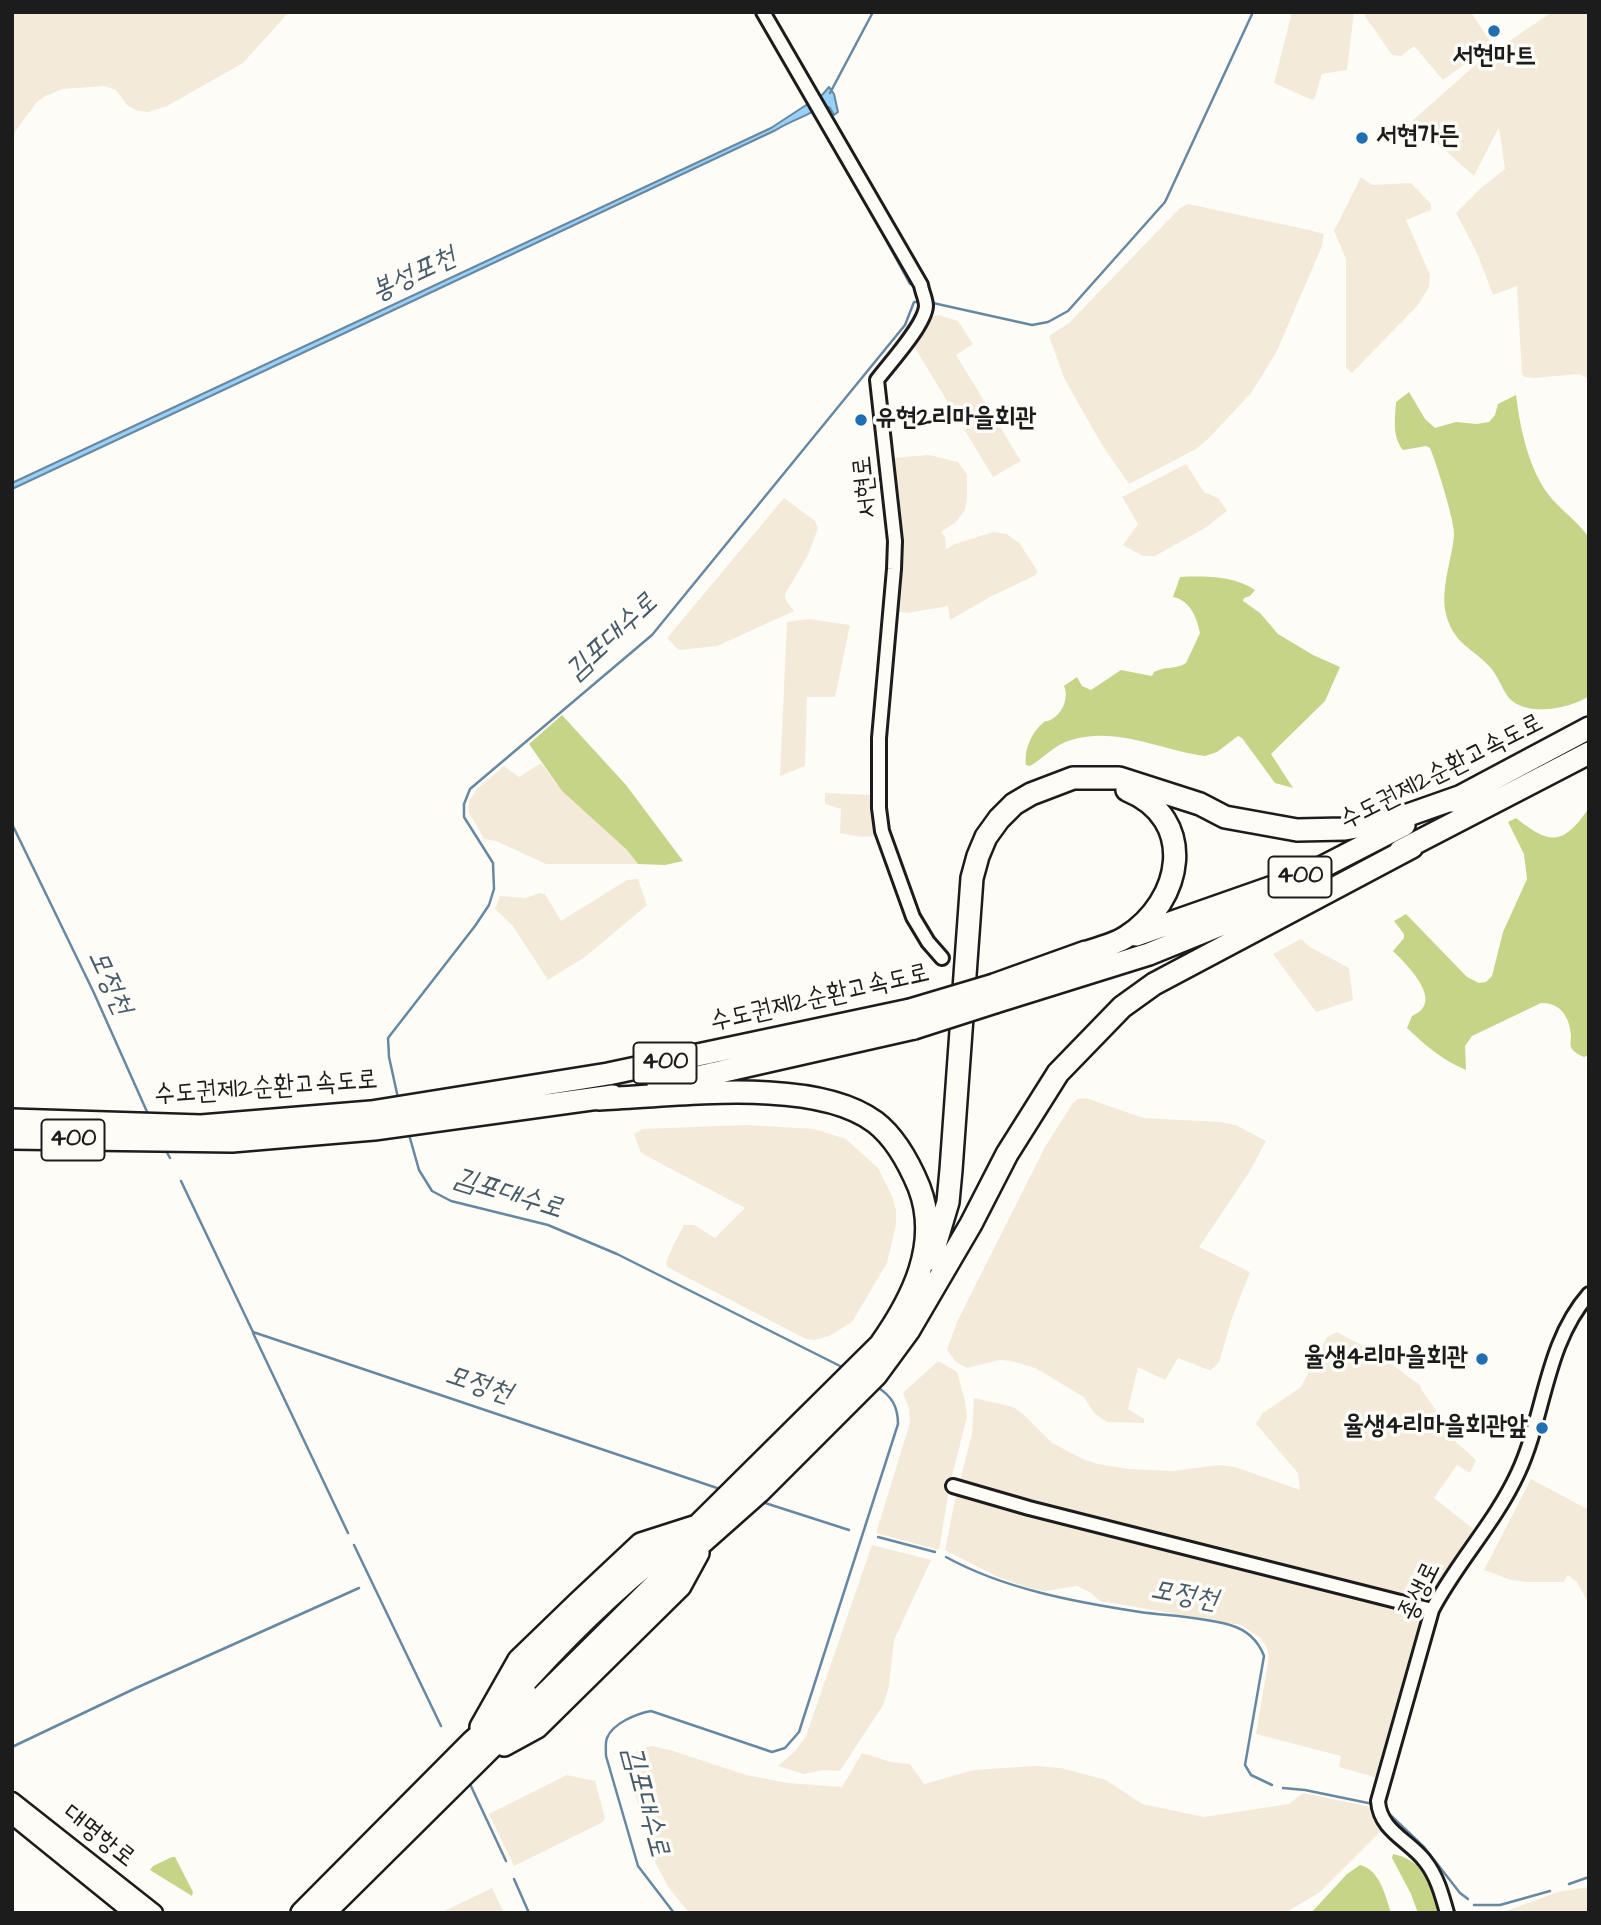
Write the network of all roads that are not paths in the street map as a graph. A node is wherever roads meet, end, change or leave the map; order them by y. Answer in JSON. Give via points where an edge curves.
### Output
{"nodes":[{"id":1,"x":763,"y":12,"type":"edge"},
{"id":2,"x":1589,"y":728,"type":"edge"},
{"id":3,"x":1589,"y":753,"type":"edge"},
{"id":4,"x":1462,"y":796,"type":"junction"},
{"id":5,"x":1412,"y":847,"type":"junction"},
{"id":6,"x":1075,"y":956,"type":"junction"},
{"id":7,"x":942,"y":958,"type":"dead end"},
{"id":8,"x":995,"y":993,"type":"junction"},
{"id":9,"x":912,"y":1019,"type":"junction"},
{"id":10,"x":600,"y":1099,"type":"junction"},
{"id":11,"x":420,"y":1114,"type":"junction"},
{"id":12,"x":12,"y":1120,"type":"edge"},
{"id":13,"x":132,"y":1133,"type":"junction"},
{"id":14,"x":12,"y":1138,"type":"edge"},
{"id":15,"x":925,"y":1286,"type":"junction"},
{"id":16,"x":1589,"y":1294,"type":"edge"},
{"id":17,"x":758,"y":1481,"type":"junction"},
{"id":18,"x":953,"y":1486,"type":"dead end"},
{"id":19,"x":701,"y":1529,"type":"junction"},
{"id":20,"x":1432,"y":1611,"type":"junction"},
{"id":21,"x":478,"y":1749,"type":"junction"},
{"id":22,"x":12,"y":1801,"type":"edge"},
{"id":23,"x":12,"y":1815,"type":"edge"},
{"id":24,"x":133,"y":1913,"type":"edge"},
{"id":25,"x":154,"y":1913,"type":"edge"},
{"id":26,"x":302,"y":1913,"type":"edge"},
{"id":27,"x":324,"y":1913,"type":"edge"},
{"id":28,"x":1447,"y":1913,"type":"edge"}],
"edges":[{"from":1,"to":7,"type":"street","name":"서현로","via":[[920,285],[926,304],[919,324],[877,380],[895,541],[878,787],[882,831],[913,917]]},
{"from":2,"to":4,"type":"highway","name":"수도권제2순환고속도로","number":"400"},
{"from":3,"to":5,"type":"highway","name":"수도권제2순환고속도로","number":"400"},
{"from":4,"to":6,"type":"highway","name":"수도권제2순환고속도로","number":"400","via":[[1307,874]]},
{"from":4,"to":15,"type":"highway","via":[[1391,821],[1345,829],[1297,830],[1225,817],[1200,804],[1119,778],[1073,778],[1014,804],[986,837],[972,878],[948,1202]]},
{"from":5,"to":8,"type":"highway","name":"수도권제2순환고속도로","number":"400","via":[[1149,954]]},
{"from":5,"to":15,"type":"highway","via":[[1184,966],[1122,1007],[1067,1063],[1039,1101],[971,1224]]},
{"from":6,"to":8,"type":"highway","name":"수도권제2순환고속도로","number":"400"},
{"from":6,"to":15,"type":"highway","via":[[1125,938],[1155,912],[1171,882],[1174,842],[1167,824],[1142,796],[1122,788],[1098,786],[1052,796],[1032,807],[991,850],[975,896],[959,1193]]},
{"from":8,"to":9,"type":"highway","name":"수도권제2순환고속도로","number":"400","bridge":true},
{"from":9,"to":10,"type":"highway","name":"수도권제2순환고속도로","number":"400"},
{"from":9,"to":11,"type":"highway","name":"수도권제2순환고속도로","number":"400","via":[[608,1074]]},
{"from":10,"to":11,"type":"highway","name":"수도권제2순환고속도로","number":"400"},
{"from":10,"to":15,"type":"highway","via":[[781,1093],[811,1096],[857,1111],[893,1141],[921,1193]]},
{"from":11,"to":13,"type":"highway","name":"수도권제2순환고속도로","number":"400","via":[[373,1121]]},
{"from":12,"to":13,"type":"highway","name":"수도권제2순환고속도로","number":"400"},
{"from":13,"to":14,"type":"highway","name":"수도권제2순환고속도로","number":"400"},
{"from":15,"to":17,"type":"highway","via":[[907,1304],[869,1369]]},
{"from":16,"to":20,"type":"street","name":"종생로","via":[[1566,1326],[1530,1443],[1509,1491]]},
{"from":17,"to":19,"type":"highway"},
{"from":17,"to":19,"type":"highway","via":[[727,1521]]},
{"from":18,"to":20,"type":"street"},
{"from":19,"to":21,"type":"highway","via":[[534,1688]]},
{"from":19,"to":21,"type":"highway","via":[[680,1586],[537,1727]]},
{"from":19,"to":21,"type":"highway","via":[[640,1545],[519,1660]]},
{"from":20,"to":28,"type":"street","name":"종생로","via":[[1378,1801],[1387,1826],[1415,1849],[1433,1872]]},
{"from":21,"to":26,"type":"highway"},
{"from":21,"to":27,"type":"highway"},
{"from":22,"to":25,"type":"main road","name":"대명항로"},
{"from":23,"to":24,"type":"main road","name":"대명항로"}]}
